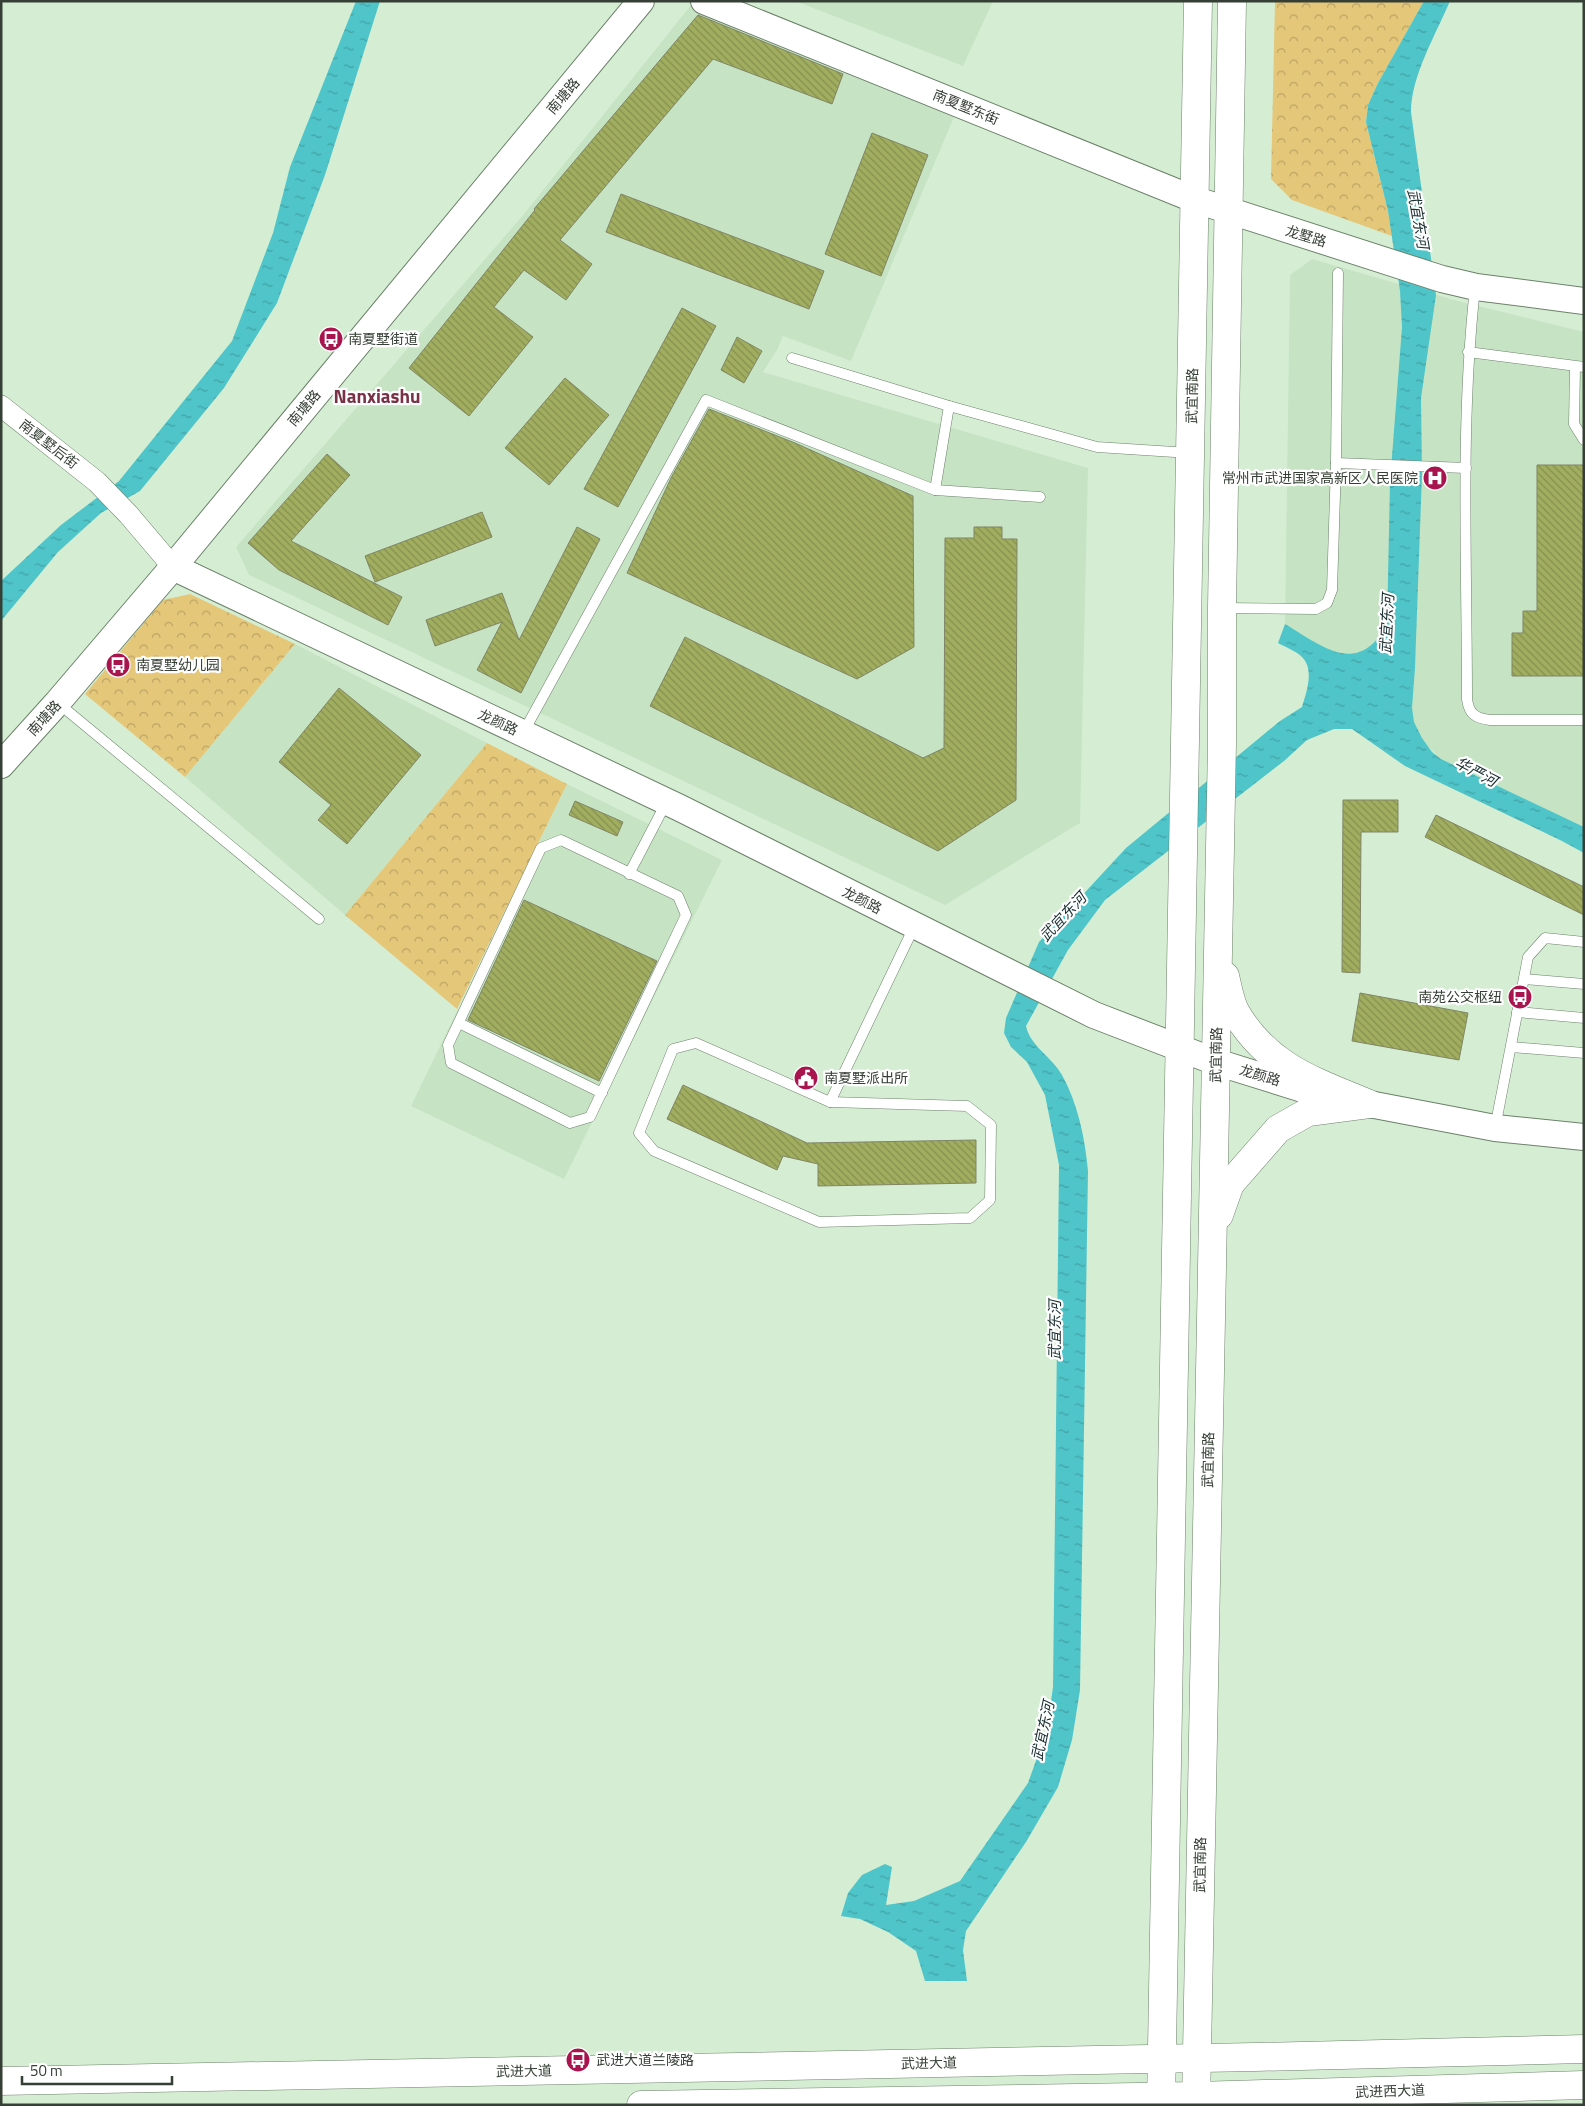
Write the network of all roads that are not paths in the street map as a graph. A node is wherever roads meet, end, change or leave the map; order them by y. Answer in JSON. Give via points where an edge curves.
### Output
{"nodes":[{"id":1,"x":641,"y":1,"type":"edge"},
{"id":2,"x":704,"y":1,"type":"edge"},
{"id":3,"x":1198,"y":1,"type":"edge"},
{"id":4,"x":1232,"y":1,"type":"edge"},
{"id":5,"x":1196,"y":200,"type":"junction"},
{"id":6,"x":1228,"y":212,"type":"junction"},
{"id":7,"x":1338,"y":273,"type":"dead end"},
{"id":8,"x":1476,"y":287,"type":"junction"},
{"id":9,"x":1584,"y":301,"type":"edge"},
{"id":10,"x":1468,"y":352,"type":"junction"},
{"id":11,"x":792,"y":358,"type":"dead end"},
{"id":12,"x":1580,"y":367,"type":"edge"},
{"id":13,"x":1,"y":406,"type":"edge"},
{"id":14,"x":949,"y":406,"type":"junction"},
{"id":15,"x":1584,"y":440,"type":"edge"},
{"id":16,"x":1191,"y":453,"type":"junction"},
{"id":17,"x":1336,"y":463,"type":"junction"},
{"id":18,"x":1466,"y":468,"type":"junction"},
{"id":19,"x":935,"y":490,"type":"junction"},
{"id":20,"x":1040,"y":497,"type":"dead end"},
{"id":21,"x":173,"y":567,"type":"junction"},
{"id":22,"x":1222,"y":608,"type":"junction"},
{"id":23,"x":58,"y":703,"type":"junction"},
{"id":24,"x":1584,"y":720,"type":"edge"},
{"id":25,"x":523,"y":734,"type":"junction"},
{"id":26,"x":1,"y":765,"type":"edge"},
{"id":27,"x":667,"y":802,"type":"junction"},
{"id":28,"x":630,"y":874,"type":"junction"},
{"id":29,"x":320,"y":919,"type":"dead end"},
{"id":30,"x":914,"y":926,"type":"junction"},
{"id":31,"x":1584,"y":942,"type":"edge"},
{"id":32,"x":1218,"y":954,"type":"junction"},
{"id":33,"x":1524,"y":979,"type":"junction"},
{"id":34,"x":1584,"y":984,"type":"edge"},
{"id":35,"x":1517,"y":1012,"type":"junction"},
{"id":36,"x":1584,"y":1018,"type":"edge"},
{"id":37,"x":459,"y":1023,"type":"junction"},
{"id":38,"x":1511,"y":1047,"type":"junction"},
{"id":39,"x":1181,"y":1049,"type":"junction"},
{"id":40,"x":1584,"y":1053,"type":"edge"},
{"id":41,"x":1216,"y":1062,"type":"junction"},
{"id":42,"x":602,"y":1093,"type":"junction"},
{"id":43,"x":830,"y":1102,"type":"junction"},
{"id":44,"x":1369,"y":1104,"type":"junction"},
{"id":45,"x":1495,"y":1128,"type":"junction"},
{"id":46,"x":1584,"y":1137,"type":"edge"},
{"id":47,"x":1213,"y":1236,"type":"junction"},
{"id":48,"x":1584,"y":2049,"type":"edge"},
{"id":49,"x":1162,"y":2058,"type":"junction"},
{"id":50,"x":1197,"y":2058,"type":"junction"},
{"id":51,"x":1,"y":2081,"type":"edge"},
{"id":52,"x":1584,"y":2085,"type":"edge"},
{"id":53,"x":1162,"y":2100,"type":"edge"},
{"id":54,"x":1196,"y":2100,"type":"edge"},
{"id":55,"x":641,"y":2105,"type":"edge"}],
"edges":[{"from":1,"to":21,"type":"street","name":"南塘路"},
{"from":2,"to":5,"type":"street","name":"南夏墅东街"},
{"from":3,"to":5,"type":"main road","name":"武宜南路"},
{"from":4,"to":6,"type":"main road"},
{"from":5,"to":6,"type":"street","name":"南夏墅东街"},
{"from":5,"to":16,"type":"main road","name":"武宜南路"},
{"from":6,"to":8,"type":"street","name":"龙墅路"},
{"from":6,"to":22,"type":"main road"},
{"from":7,"to":17,"type":"lane"},
{"from":8,"to":9,"type":"street"},
{"from":8,"to":10,"type":"lane"},
{"from":10,"to":12,"type":"lane"},
{"from":10,"to":18,"type":"lane"},
{"from":11,"to":14,"type":"lane"},
{"from":12,"to":15,"type":"lane","via":[[1574,424]]},
{"from":13,"to":21,"type":"street","name":"南夏墅后街","via":[[97,482]]},
{"from":14,"to":16,"type":"lane","via":[[1097,447]]},
{"from":14,"to":19,"type":"lane"},
{"from":16,"to":39,"type":"main road","name":"武宜南路"},
{"from":17,"to":18,"type":"lane"},
{"from":17,"to":22,"type":"lane","via":[[1332,590],[1327,603],[1316,609]]},
{"from":18,"to":24,"type":"lane","via":[[1469,710],[1477,718],[1490,720]]},
{"from":19,"to":20,"type":"lane"},
{"from":19,"to":25,"type":"lane","via":[[706,400]]},
{"from":21,"to":23,"type":"street","name":"南塘路"},
{"from":21,"to":25,"type":"street","name":"龙颜路"},
{"from":22,"to":32,"type":"main road","name":"武宜南路"},
{"from":23,"to":26,"type":"street","name":"南塘路"},
{"from":23,"to":29,"type":"lane"},
{"from":25,"to":27,"type":"street","name":"龙颜路"},
{"from":27,"to":28,"type":"lane"},
{"from":27,"to":30,"type":"street","name":"龙颜路"},
{"from":28,"to":37,"type":"lane","via":[[561,840],[541,848]]},
{"from":28,"to":42,"type":"lane","via":[[678,896],[686,915]]},
{"from":30,"to":39,"type":"street","name":"龙颜路","via":[[1094,1015]]},
{"from":30,"to":43,"type":"lane"},
{"from":31,"to":33,"type":"lane","via":[[1545,938],[1528,957]]},
{"from":32,"to":41,"type":"main road","name":"武宜南路"},
{"from":32,"to":44,"type":"main road","via":[[1236,1012],[1260,1046],[1302,1076]]},
{"from":33,"to":34,"type":"lane"},
{"from":33,"to":35,"type":"lane"},
{"from":35,"to":36,"type":"lane"},
{"from":35,"to":38,"type":"lane"},
{"from":37,"to":42,"type":"lane"},
{"from":37,"to":42,"type":"lane","via":[[448,1045],[451,1063],[570,1123],[590,1117]]},
{"from":38,"to":40,"type":"lane"},
{"from":38,"to":45,"type":"lane"},
{"from":39,"to":41,"type":"street","name":"龙颜路"},
{"from":39,"to":49,"type":"main road"},
{"from":41,"to":44,"type":"street","name":"龙颜路","via":[[1322,1095]]},
{"from":41,"to":47,"type":"main road","name":"武宜南路"},
{"from":43,"to":43,"type":"lane","via":[[696,1042],[673,1049],[640,1133],[654,1151],[820,1222],[970,1218],[990,1200],[991,1125],[967,1106]]},
{"from":44,"to":45,"type":"street","name":"龙颜路"},
{"from":44,"to":47,"type":"main road","via":[[1308,1112],[1278,1129],[1230,1184]]},
{"from":45,"to":46,"type":"street","name":"龙颜路"},
{"from":47,"to":50,"type":"main road","name":"武宜南路"},
{"from":48,"to":50,"type":"main road"},
{"from":49,"to":50,"type":"main road","name":"武进大道"},
{"from":49,"to":51,"type":"main road","name":"武进大道"},
{"from":49,"to":53,"type":"main road"},
{"from":50,"to":54,"type":"main road","name":"武宜南路"},
{"from":52,"to":54,"type":"main road","name":"武进西大道"},
{"from":53,"to":54,"type":"main road"},
{"from":53,"to":55,"type":"main road"}]}
